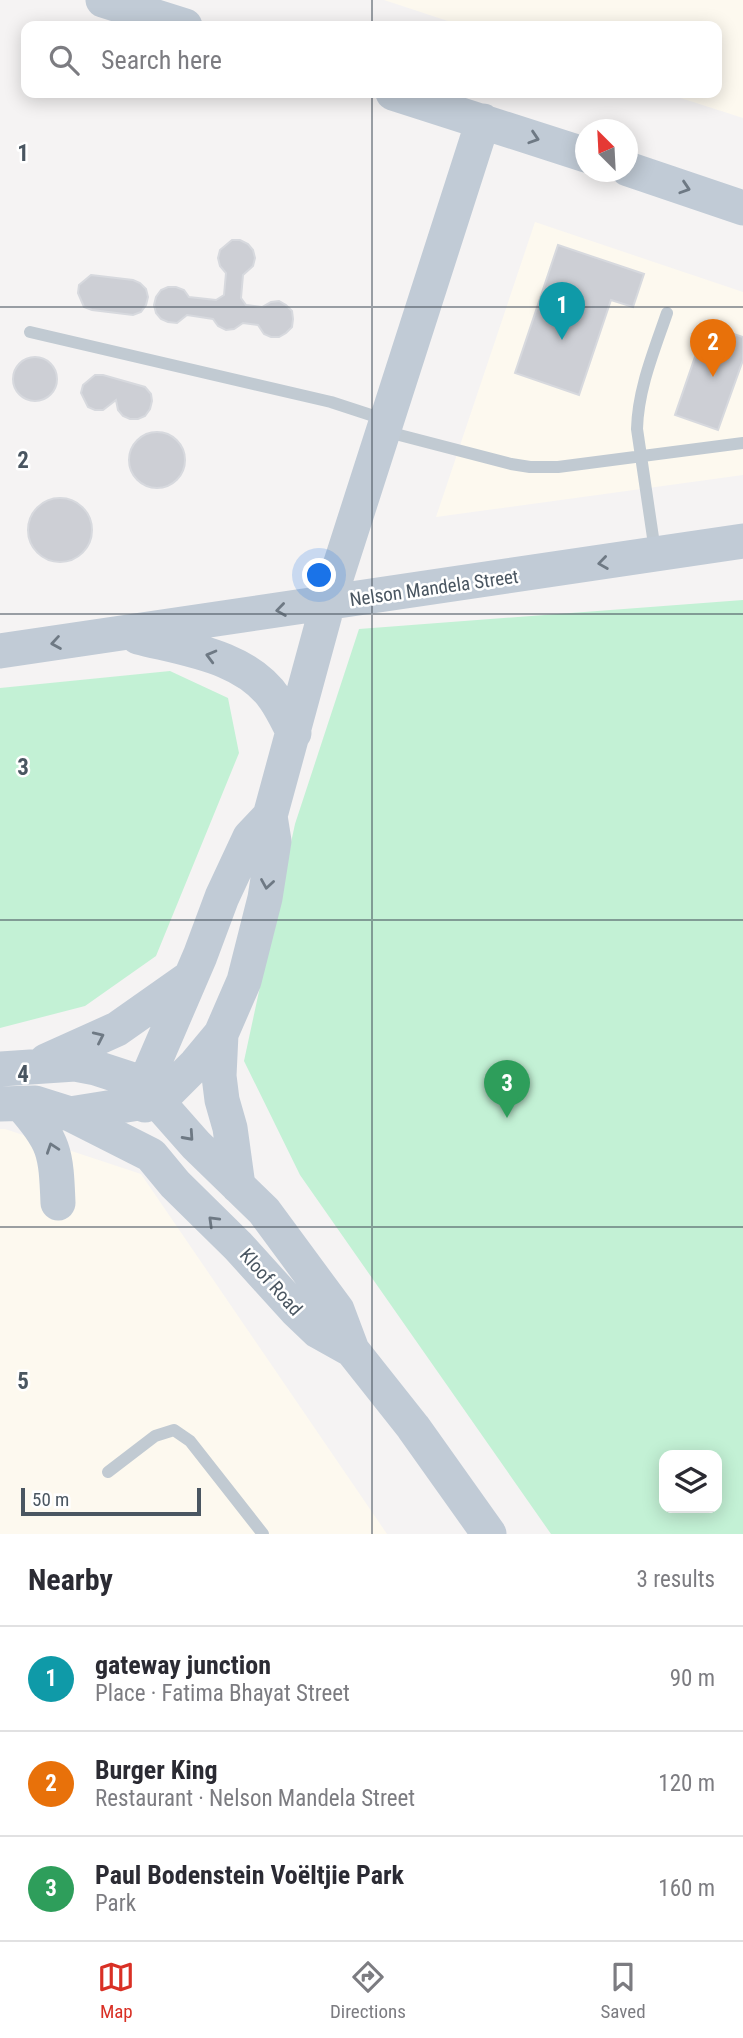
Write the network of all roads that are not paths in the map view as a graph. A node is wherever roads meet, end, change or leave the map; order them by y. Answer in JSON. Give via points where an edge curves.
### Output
{"nodes":[{"id":1,"x":103,"y":0,"type":"edge"},
{"id":2,"x":169,"y":21,"type":"edge"},
{"id":3,"x":409,"y":98,"type":"edge"},
{"id":4,"x":483,"y":121,"type":"junction"},
{"id":5,"x":575,"y":151,"type":"edge"},
{"id":6,"x":638,"y":172,"type":"edge"},
{"id":7,"x":743,"y":208,"type":"edge"},
{"id":8,"x":667,"y":313,"type":"dead end"},
{"id":9,"x":30,"y":332,"type":"dead end"},
{"id":10,"x":385,"y":426,"type":"junction"},
{"id":11,"x":743,"y":443,"type":"edge"},
{"id":12,"x":641,"y":457,"type":"junction"},
{"id":13,"x":743,"y":541,"type":"edge"},
{"id":14,"x":656,"y":555,"type":"junction"},
{"id":15,"x":328,"y":603,"type":"junction"},
{"id":16,"x":123,"y":633,"type":"junction"},
{"id":17,"x":0,"y":651,"type":"edge"},
{"id":18,"x":294,"y":733,"type":"junction"},
{"id":19,"x":270,"y":816,"type":"junction"},
{"id":20,"x":192,"y":976,"type":"junction"},
{"id":21,"x":221,"y":1034,"type":"junction"},
{"id":22,"x":37,"y":1065,"type":"junction"},
{"id":23,"x":0,"y":1069,"type":"edge"},
{"id":24,"x":149,"y":1096,"type":"junction"},
{"id":25,"x":10,"y":1104,"type":"edge"},
{"id":26,"x":70,"y":1114,"type":"junction"},
{"id":27,"x":150,"y":1155,"type":"junction"},
{"id":28,"x":238,"y":1186,"type":"junction"},
{"id":29,"x":58,"y":1203,"type":"dead end"},
{"id":30,"x":352,"y":1350,"type":"junction"},
{"id":31,"x":107,"y":1472,"type":"dead end"},
{"id":32,"x":263,"y":1534,"type":"edge"},
{"id":33,"x":489,"y":1534,"type":"edge"}],
"edges":[{"from":1,"to":2,"type":"street"},
{"from":3,"to":4,"type":"street"},
{"from":4,"to":5,"type":"street","one_way":true},
{"from":4,"to":10,"type":"street"},
{"from":6,"to":7,"type":"street","one_way":true},
{"from":8,"to":12,"type":"lane","via":[[640,394],[637,429]]},
{"from":9,"to":10,"type":"lane","via":[[331,402]]},
{"from":10,"to":12,"type":"lane","via":[[530,467]]},
{"from":10,"to":15,"type":"street"},
{"from":11,"to":12,"type":"lane"},
{"from":12,"to":14,"type":"lane"},
{"from":13,"to":14,"type":"street","name":"Nelson Mandela Street"},
{"from":14,"to":15,"type":"street","name":"Nelson Mandela Street","one_way":true},
{"from":15,"to":16,"type":"street","name":"Nelson Mandela Street","one_way":true},
{"from":15,"to":18,"type":"street"},
{"from":16,"to":17,"type":"street","name":"Nelson Mandela Street","one_way":true},
{"from":18,"to":16,"type":"street","one_way":true,"via":[[274,697],[252,676],[222,659]]},
{"from":18,"to":19,"type":"street"},
{"from":19,"to":20,"type":"street","via":[[250,837]]},
{"from":19,"to":21,"type":"street","one_way":true,"via":[[274,841],[265,898],[244,981]]},
{"from":22,"to":20,"type":"street","one_way":true,"via":[[117,1029]]},
{"from":20,"to":24,"type":"street"},
{"from":21,"to":24,"type":"street","via":[[196,1065]]},
{"from":21,"to":28,"type":"street","via":[[219,1076]]},
{"from":22,"to":23,"type":"street"},
{"from":22,"to":24,"type":"street","via":[[85,1066]]},
{"from":24,"to":26,"type":"street"},
{"from":24,"to":27,"type":"street"},
{"from":24,"to":28,"type":"street","one_way":true},
{"from":25,"to":26,"type":"street","name":"Kloof Road","via":[[35,1103]]},
{"from":29,"to":25,"type":"street","one_way":true,"via":[[54,1150],[41,1126]]},
{"from":26,"to":27,"type":"street","name":"Kloof Road"},
{"from":30,"to":27,"type":"street","name":"Kloof Road","one_way":true,"via":[[318,1331],[296,1310]]},
{"from":28,"to":30,"type":"street","via":[[264,1211],[337,1310]]},
{"from":30,"to":33,"type":"street","name":"Kloof Road"},
{"from":31,"to":32,"type":"lane","via":[[155,1436],[174,1430],[190,1441]]}]}
